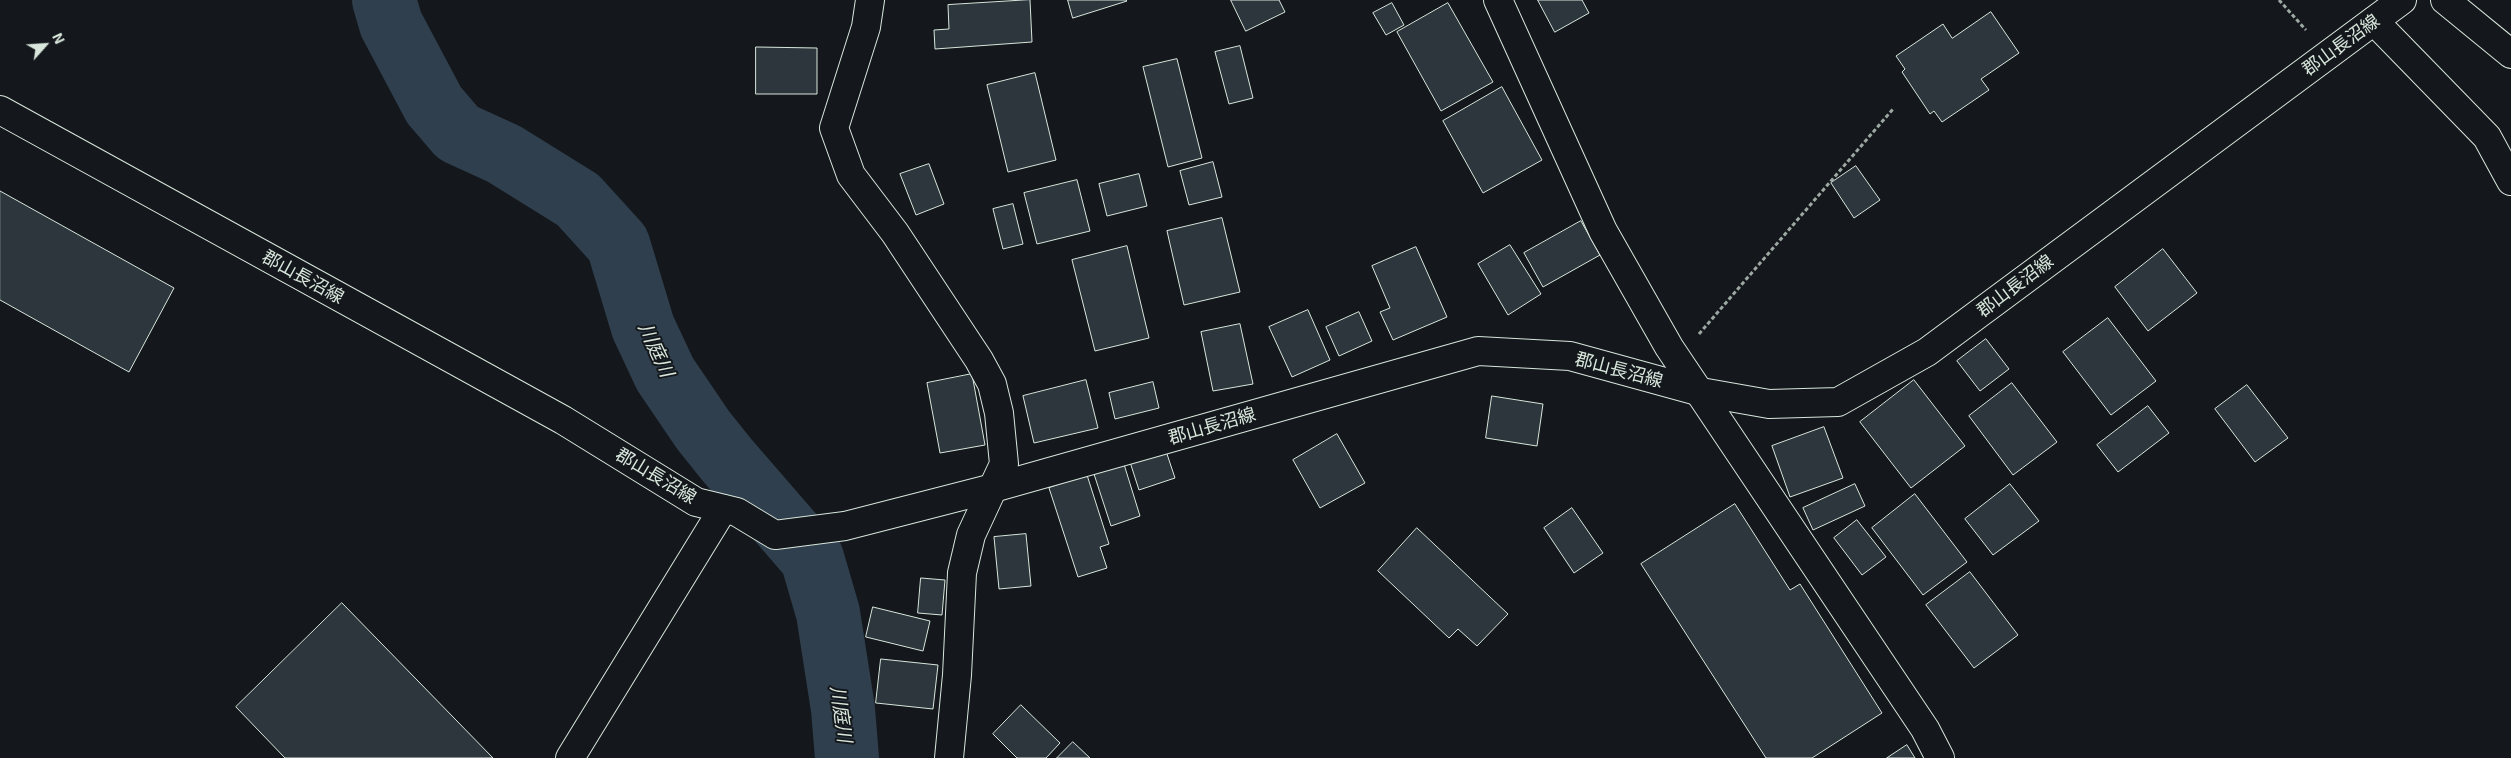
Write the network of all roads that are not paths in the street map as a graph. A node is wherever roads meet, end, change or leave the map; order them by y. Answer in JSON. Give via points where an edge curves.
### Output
{"nodes":[{"id":1,"x":870,"y":0,"type":"edge"},
{"id":2,"x":1498,"y":0,"type":"edge"},
{"id":3,"x":2402,"y":0,"type":"edge"},
{"id":4,"x":2445,"y":0,"type":"edge"},
{"id":5,"x":2374,"y":21,"type":"junction"},
{"id":6,"x":2511,"y":54,"type":"edge"},
{"id":7,"x":0,"y":110,"type":"edge"},
{"id":8,"x":2511,"y":181,"type":"edge"},
{"id":9,"x":1701,"y":392,"type":"junction"},
{"id":10,"x":993,"y":488,"type":"junction"},
{"id":11,"x":730,"y":510,"type":"junction"},
{"id":12,"x":570,"y":758,"type":"edge"},
{"id":13,"x":949,"y":758,"type":"edge"},
{"id":14,"x":1940,"y":758,"type":"edge"}],
"edges":[{"from":1,"to":10,"type":"main road","via":[[866,27],[834,128],[851,175],[895,233],[992,384],[999,413],[1004,464]]},
{"from":2,"to":9,"type":"main road","via":[[1603,231]]},
{"from":3,"to":5,"type":"main road","name":"郡山長沼線"},
{"from":4,"to":6,"type":"main road"},
{"from":5,"to":8,"type":"main road","via":[[2487,137]]},
{"from":5,"to":9,"type":"main road","name":"郡山長沼線","via":[[1927,352],[1838,402],[1769,404]]},
{"from":7,"to":11,"type":"main road","name":"郡山長沼線","via":[[563,420],[696,502]]},
{"from":9,"to":10,"type":"main road","name":"郡山長沼線","via":[[1570,356],[1478,351]]},
{"from":9,"to":14,"type":"main road","via":[[1925,729]]},
{"from":10,"to":11,"type":"main road","name":"郡山長沼線","via":[[845,526],[775,534]]},
{"from":10,"to":13,"type":"main road","via":[[971,536],[962,573]]},
{"from":11,"to":12,"type":"main road"}]}
